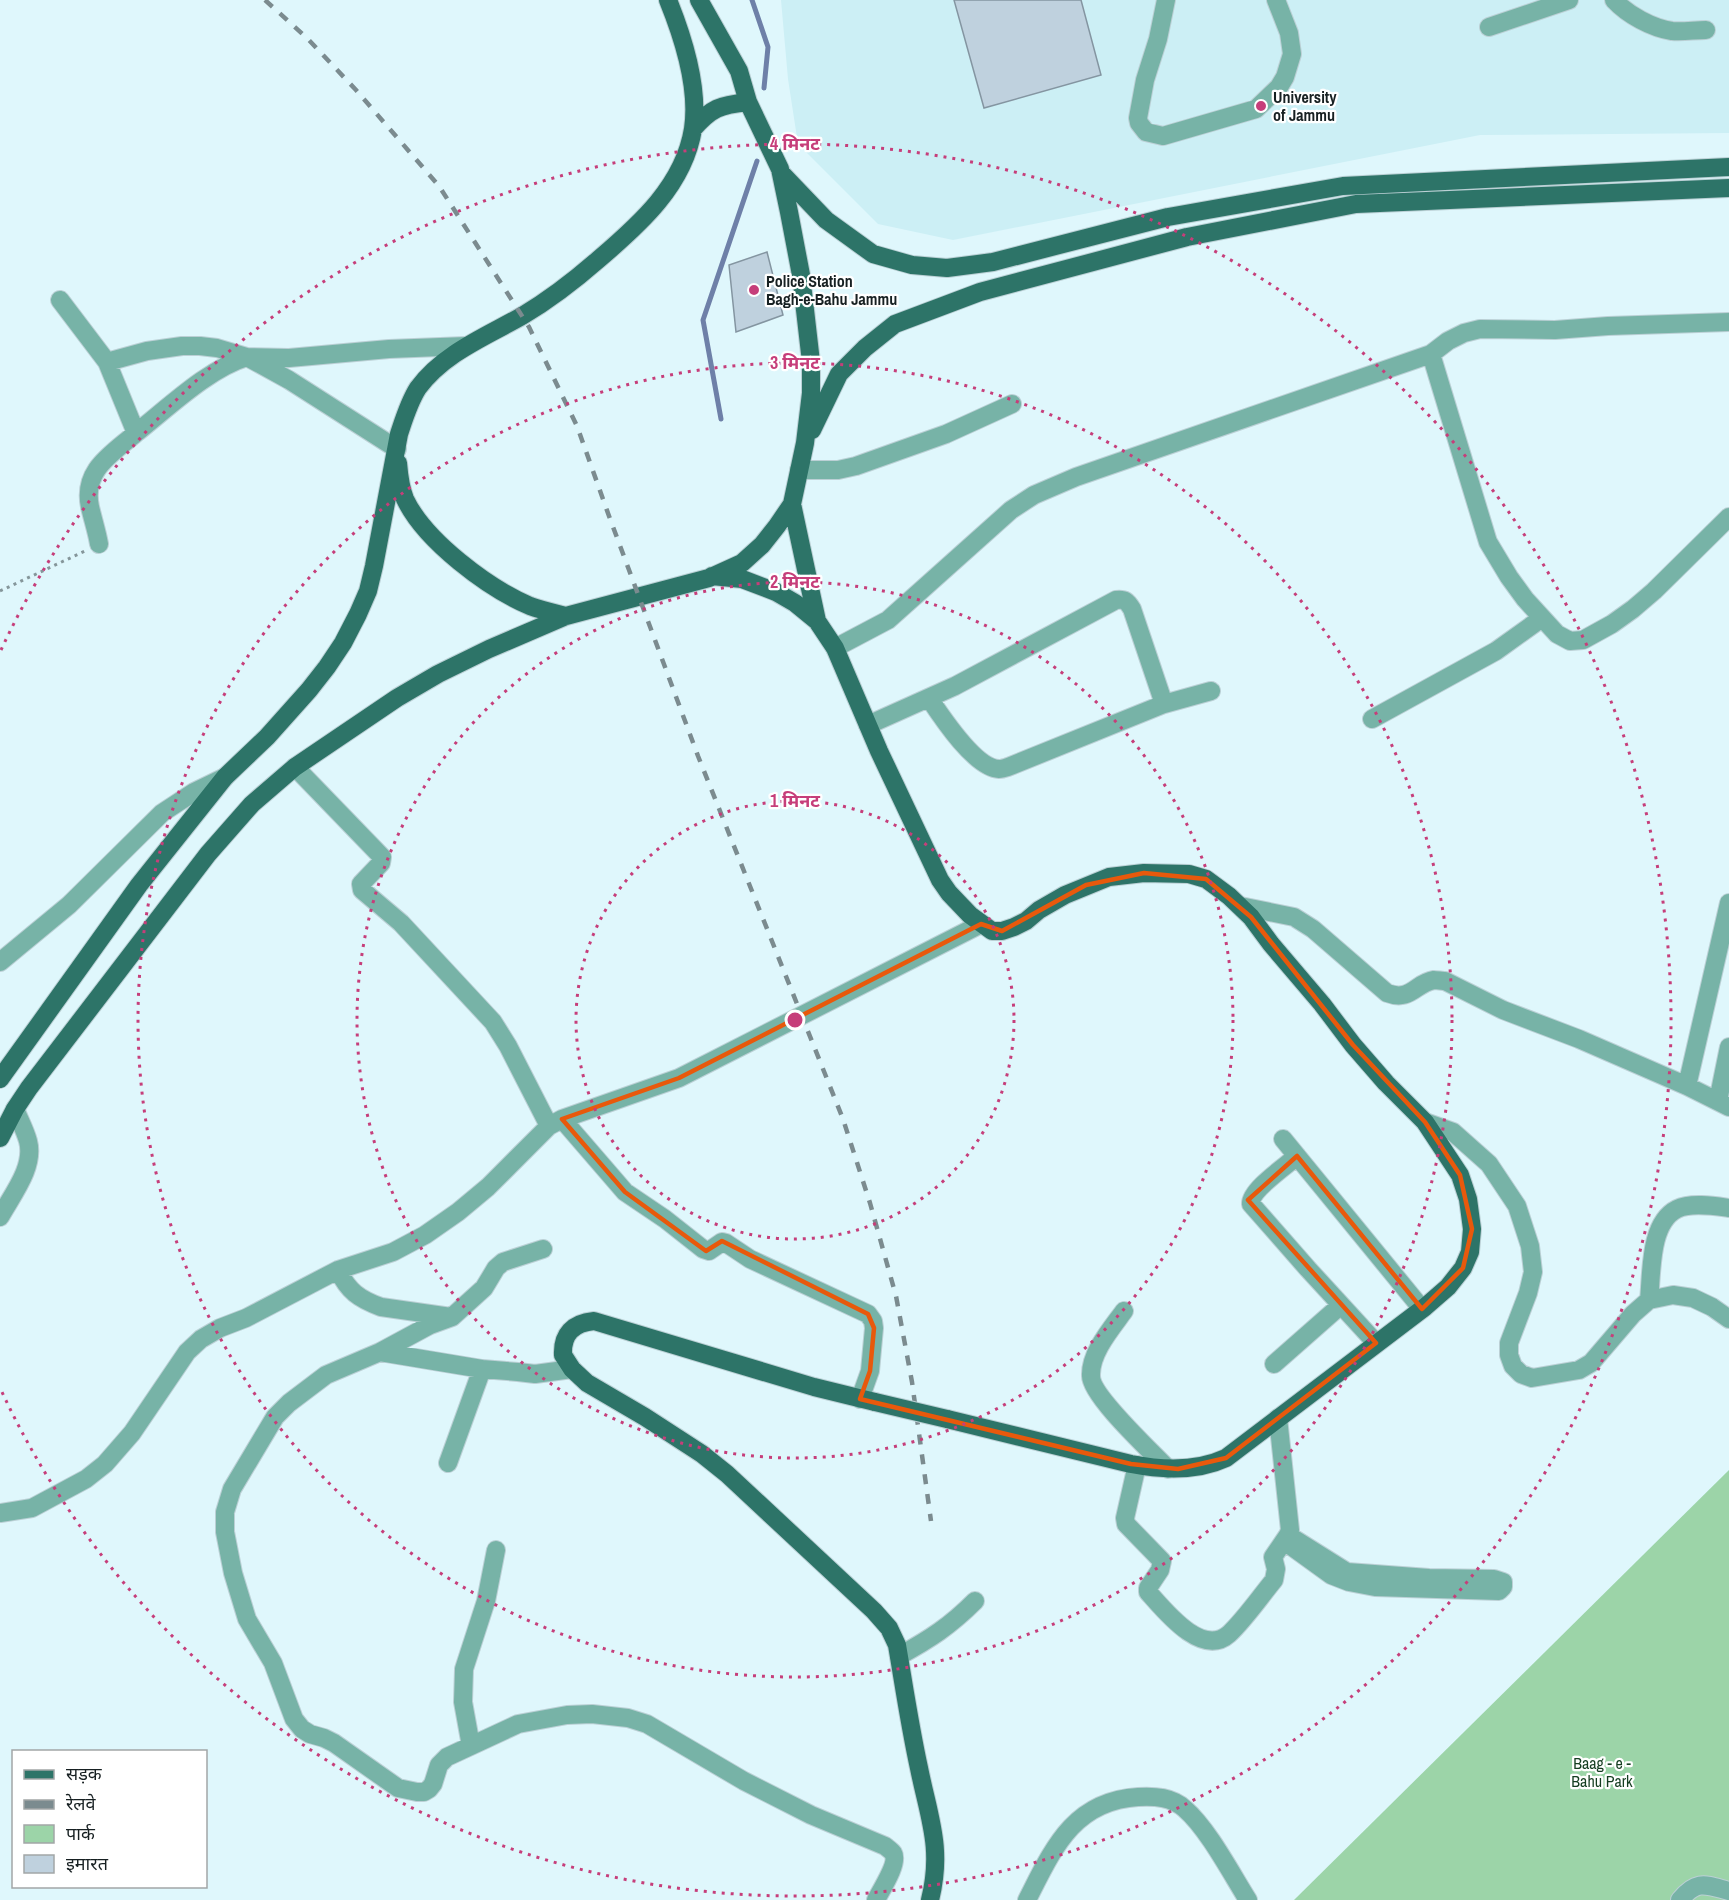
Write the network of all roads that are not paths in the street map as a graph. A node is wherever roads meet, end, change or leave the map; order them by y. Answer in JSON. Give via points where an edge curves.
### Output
{"nodes":[{"id":1,"x":668,"y":0,"type":"edge"},
{"id":2,"x":699,"y":0,"type":"edge"},
{"id":3,"x":1166,"y":0,"type":"edge"},
{"id":4,"x":1276,"y":0,"type":"edge"},
{"id":5,"x":1569,"y":0,"type":"edge"},
{"id":6,"x":1614,"y":0,"type":"edge"},
{"id":7,"x":1489,"y":27,"type":"dead end"},
{"id":8,"x":1706,"y":30,"type":"dead end"},
{"id":9,"x":748,"y":102,"type":"junction"},
{"id":10,"x":693,"y":129,"type":"junction"},
{"id":11,"x":1729,"y":167,"type":"edge"},
{"id":12,"x":782,"y":174,"type":"junction"},
{"id":13,"x":1729,"y":188,"type":"edge"},
{"id":14,"x":60,"y":300,"type":"dead end"},
{"id":15,"x":1729,"y":322,"type":"edge"},
{"id":16,"x":466,"y":346,"type":"junction"},
{"id":17,"x":1431,"y":354,"type":"junction"},
{"id":18,"x":247,"y":357,"type":"junction"},
{"id":19,"x":107,"y":362,"type":"junction"},
{"id":20,"x":1012,"y":404,"type":"dead end"},
{"id":21,"x":136,"y":433,"type":"junction"},
{"id":22,"x":805,"y":443,"type":"junction"},
{"id":23,"x":397,"y":448,"type":"junction"},
{"id":24,"x":799,"y":471,"type":"junction"},
{"id":25,"x":792,"y":504,"type":"junction"},
{"id":26,"x":1729,"y":517,"type":"edge"},
{"id":27,"x":99,"y":544,"type":"road end"},
{"id":28,"x":712,"y":576,"type":"junction"},
{"id":29,"x":566,"y":616,"type":"junction"},
{"id":30,"x":1542,"y":618,"type":"junction"},
{"id":31,"x":817,"y":621,"type":"junction"},
{"id":32,"x":835,"y":648,"type":"junction"},
{"id":33,"x":1211,"y":691,"type":"dead end"},
{"id":34,"x":928,"y":698,"type":"junction"},
{"id":35,"x":1164,"y":704,"type":"junction"},
{"id":36,"x":1372,"y":719,"type":"dead end"},
{"id":37,"x":868,"y":724,"type":"junction"},
{"id":38,"x":295,"y":767,"type":"junction"},
{"id":39,"x":225,"y":777,"type":"junction"},
{"id":40,"x":1729,"y":903,"type":"edge"},
{"id":41,"x":1240,"y":906,"type":"junction"},
{"id":42,"x":981,"y":924,"type":"junction"},
{"id":43,"x":0,"y":962,"type":"edge"},
{"id":44,"x":1729,"y":1047,"type":"edge"},
{"id":45,"x":0,"y":1080,"type":"edge"},
{"id":46,"x":1687,"y":1086,"type":"junction"},
{"id":47,"x":1724,"y":1104,"type":"edge"},
{"id":48,"x":15,"y":1109,"type":"junction"},
{"id":49,"x":1425,"y":1122,"type":"junction"},
{"id":50,"x":555,"y":1123,"type":"junction"},
{"id":51,"x":0,"y":1138,"type":"edge"},
{"id":52,"x":1283,"y":1139,"type":"dead end"},
{"id":53,"x":1297,"y":1156,"type":"junction"},
{"id":54,"x":1729,"y":1208,"type":"edge"},
{"id":55,"x":0,"y":1216,"type":"edge"},
{"id":56,"x":543,"y":1249,"type":"dead end"},
{"id":57,"x":338,"y":1270,"type":"junction"},
{"id":58,"x":1649,"y":1300,"type":"junction"},
{"id":59,"x":1341,"y":1305,"type":"junction"},
{"id":60,"x":1422,"y":1309,"type":"junction"},
{"id":61,"x":1124,"y":1311,"type":"dead end"},
{"id":62,"x":452,"y":1317,"type":"junction"},
{"id":63,"x":1729,"y":1319,"type":"edge"},
{"id":64,"x":1376,"y":1343,"type":"junction"},
{"id":65,"x":380,"y":1352,"type":"junction"},
{"id":66,"x":1274,"y":1364,"type":"dead end"},
{"id":67,"x":482,"y":1369,"type":"junction"},
{"id":68,"x":572,"y":1369,"type":"junction"},
{"id":69,"x":868,"y":1401,"type":"junction"},
{"id":70,"x":1278,"y":1418,"type":"junction"},
{"id":71,"x":448,"y":1463,"type":"dead end"},
{"id":72,"x":1137,"y":1466,"type":"junction"},
{"id":73,"x":1168,"y":1468,"type":"junction"},
{"id":74,"x":16,"y":1511,"type":"edge"},
{"id":75,"x":1286,"y":1538,"type":"junction"},
{"id":76,"x":496,"y":1550,"type":"dead end"},
{"id":77,"x":975,"y":1601,"type":"dead end"},
{"id":78,"x":899,"y":1656,"type":"junction"},
{"id":79,"x":471,"y":1746,"type":"junction"},
{"id":80,"x":1729,"y":1891,"type":"edge"},
{"id":81,"x":876,"y":1900,"type":"edge"},
{"id":82,"x":930,"y":1900,"type":"edge"},
{"id":83,"x":1027,"y":1900,"type":"edge"},
{"id":84,"x":1248,"y":1900,"type":"edge"},
{"id":85,"x":1680,"y":1900,"type":"edge"}],
"edges":[{"from":1,"to":10,"type":"main road","via":[[687,58],[694,104]]},
{"from":2,"to":9,"type":"main road","via":[[739,70]]},
{"from":3,"to":4,"type":"street","via":[[1138,118],[1142,128],[1163,135],[1256,109],[1279,87],[1292,54],[1289,33]]},
{"from":5,"to":7,"type":"street"},
{"from":6,"to":8,"type":"street","via":[[1621,8],[1655,26],[1671,31]]},
{"from":9,"to":10,"type":"main road","via":[[706,114]]},
{"from":9,"to":12,"type":"main road"},
{"from":10,"to":16,"type":"main road","via":[[668,189],[628,234],[557,292]]},
{"from":11,"to":12,"type":"main road","via":[[1343,186],[1168,217],[993,262],[947,268],[912,265],[873,254],[826,220]]},
{"from":12,"to":22,"type":"main road","via":[[801,275],[810,362]]},
{"from":13,"to":22,"type":"main road","via":[[1356,204],[1186,237],[980,292],[895,324],[865,348],[839,374]]},
{"from":14,"to":19,"type":"street"},
{"from":15,"to":17,"type":"street","via":[[1555,330],[1480,329],[1464,333]]},
{"from":16,"to":18,"type":"street","via":[[289,358]]},
{"from":16,"to":23,"type":"main road","via":[[445,360],[417,390],[405,414]]},
{"from":17,"to":30,"type":"street","via":[[1488,542],[1509,577]]},
{"from":17,"to":32,"type":"street","via":[[1034,495],[1011,510],[888,620]]},
{"from":18,"to":19,"type":"street","via":[[200,346],[147,351]]},
{"from":18,"to":21,"type":"street","via":[[214,372]]},
{"from":18,"to":23,"type":"street"},
{"from":19,"to":21,"type":"street"},
{"from":20,"to":24,"type":"street","via":[[946,434],[856,466]]},
{"from":21,"to":27,"type":"street","via":[[101,463],[89,484]]},
{"from":22,"to":24,"type":"main road"},
{"from":23,"to":29,"type":"main road","via":[[404,497],[435,540],[512,596]]},
{"from":23,"to":39,"type":"main road","via":[[374,566],[358,614],[309,690]]},
{"from":24,"to":25,"type":"main road"},
{"from":25,"to":28,"type":"main road","via":[[762,545],[742,562]]},
{"from":25,"to":31,"type":"main road"},
{"from":26,"to":30,"type":"street","via":[[1634,609],[1583,640],[1563,638]]},
{"from":28,"to":29,"type":"main road"},
{"from":28,"to":31,"type":"main road","via":[[742,579],[776,592]]},
{"from":29,"to":38,"type":"main road","via":[[438,674]]},
{"from":30,"to":36,"type":"street","via":[[1496,651]]},
{"from":31,"to":32,"type":"main road"},
{"from":32,"to":37,"type":"main road"},
{"from":33,"to":35,"type":"street"},
{"from":34,"to":35,"type":"street","via":[[966,748],[997,769]]},
{"from":34,"to":35,"type":"street","via":[[1124,599],[1132,609]]},
{"from":34,"to":37,"type":"street"},
{"from":37,"to":42,"type":"main road","via":[[940,880]]},
{"from":38,"to":48,"type":"main road","via":[[252,804],[208,854]]},
{"from":38,"to":50,"type":"street","via":[[382,857],[362,884],[362,890],[401,923],[492,1022]]},
{"from":39,"to":43,"type":"street","via":[[162,813],[69,905]]},
{"from":39,"to":45,"type":"main road","via":[[139,885]]},
{"from":40,"to":46,"type":"street"},
{"from":41,"to":42,"type":"main road","via":[[1206,879],[1189,874],[1144,873],[1109,877],[1086,885],[1008,929],[992,931]]},
{"from":41,"to":46,"type":"street","via":[[1294,917],[1387,993],[1404,996],[1434,980],[1444,981],[1503,1010]]},
{"from":41,"to":49,"type":"main road","via":[[1353,1045]]},
{"from":42,"to":50,"type":"street","via":[[679,1078]]},
{"from":44,"to":47,"type":"street"},
{"from":46,"to":47,"type":"street"},
{"from":48,"to":51,"type":"main road"},
{"from":48,"to":55,"type":"street","via":[[28,1142],[29,1158]]},
{"from":49,"to":58,"type":"street","via":[[1453,1132],[1490,1164],[1517,1206],[1530,1246],[1533,1272],[1509,1344],[1513,1366],[1521,1374],[1532,1378],[1579,1370],[1591,1363]]},
{"from":49,"to":60,"type":"main road","via":[[1460,1175],[1473,1229],[1463,1268]]},
{"from":50,"to":57,"type":"street","via":[[488,1187],[441,1224],[393,1252]]},
{"from":50,"to":69,"type":"street","via":[[625,1192],[703,1249],[709,1251],[726,1243],[750,1259],[868,1314],[874,1328]]},
{"from":52,"to":53,"type":"street"},
{"from":53,"to":59,"type":"street","via":[[1258,1189],[1251,1204]]},
{"from":53,"to":60,"type":"street"},
{"from":54,"to":58,"type":"street","via":[[1689,1206],[1666,1217],[1656,1237]]},
{"from":56,"to":62,"type":"street","via":[[503,1262],[484,1288]]},
{"from":57,"to":62,"type":"street","via":[[349,1289],[371,1304]]},
{"from":57,"to":74,"type":"street","via":[[201,1339],[187,1352],[132,1433],[105,1464],[86,1479]]},
{"from":58,"to":63,"type":"street","via":[[1673,1295],[1693,1298]]},
{"from":59,"to":64,"type":"street"},
{"from":59,"to":66,"type":"street"},
{"from":60,"to":64,"type":"main road"},
{"from":61,"to":73,"type":"street","via":[[1093,1362],[1092,1383]]},
{"from":62,"to":65,"type":"street"},
{"from":64,"to":70,"type":"main road"},
{"from":65,"to":67,"type":"street"},
{"from":65,"to":79,"type":"street","via":[[326,1375],[275,1417],[232,1489],[225,1512],[233,1573],[247,1619],[273,1663],[294,1719],[302,1729],[334,1743],[398,1788],[417,1792],[424,1792],[433,1784],[442,1760]]},
{"from":67,"to":68,"type":"street","via":[[535,1374]]},
{"from":67,"to":71,"type":"street"},
{"from":68,"to":69,"type":"main road","via":[[563,1355],[564,1338],[584,1322],[594,1321]]},
{"from":68,"to":78,"type":"main road","via":[[587,1383],[728,1474],[874,1611],[894,1636]]},
{"from":69,"to":72,"type":"main road","bridge":true},
{"from":70,"to":73,"type":"main road","via":[[1226,1458],[1195,1467]]},
{"from":70,"to":75,"type":"street","via":[[1289,1524]]},
{"from":72,"to":73,"type":"main road"},
{"from":72,"to":75,"type":"street","via":[[1126,1524],[1162,1561],[1148,1592],[1198,1638],[1216,1641],[1229,1635],[1274,1580],[1273,1557]]},
{"from":75,"to":75,"type":"street","via":[[1347,1572],[1494,1579],[1503,1582],[1503,1587],[1499,1591],[1355,1584],[1330,1575]]},
{"from":76,"to":79,"type":"street","via":[[486,1601],[464,1669],[463,1702]]},
{"from":77,"to":78,"type":"street","via":[[937,1634]]},
{"from":78,"to":82,"type":"main road","via":[[937,1856]]},
{"from":79,"to":81,"type":"street","via":[[518,1724],[567,1715],[628,1718],[646,1724],[744,1781],[893,1852],[892,1868]]},
{"from":80,"to":85,"type":"street","via":[[1699,1884]]},
{"from":83,"to":84,"type":"street","via":[[1057,1846],[1087,1812],[1103,1803],[1153,1796],[1170,1799],[1197,1820]]}]}
